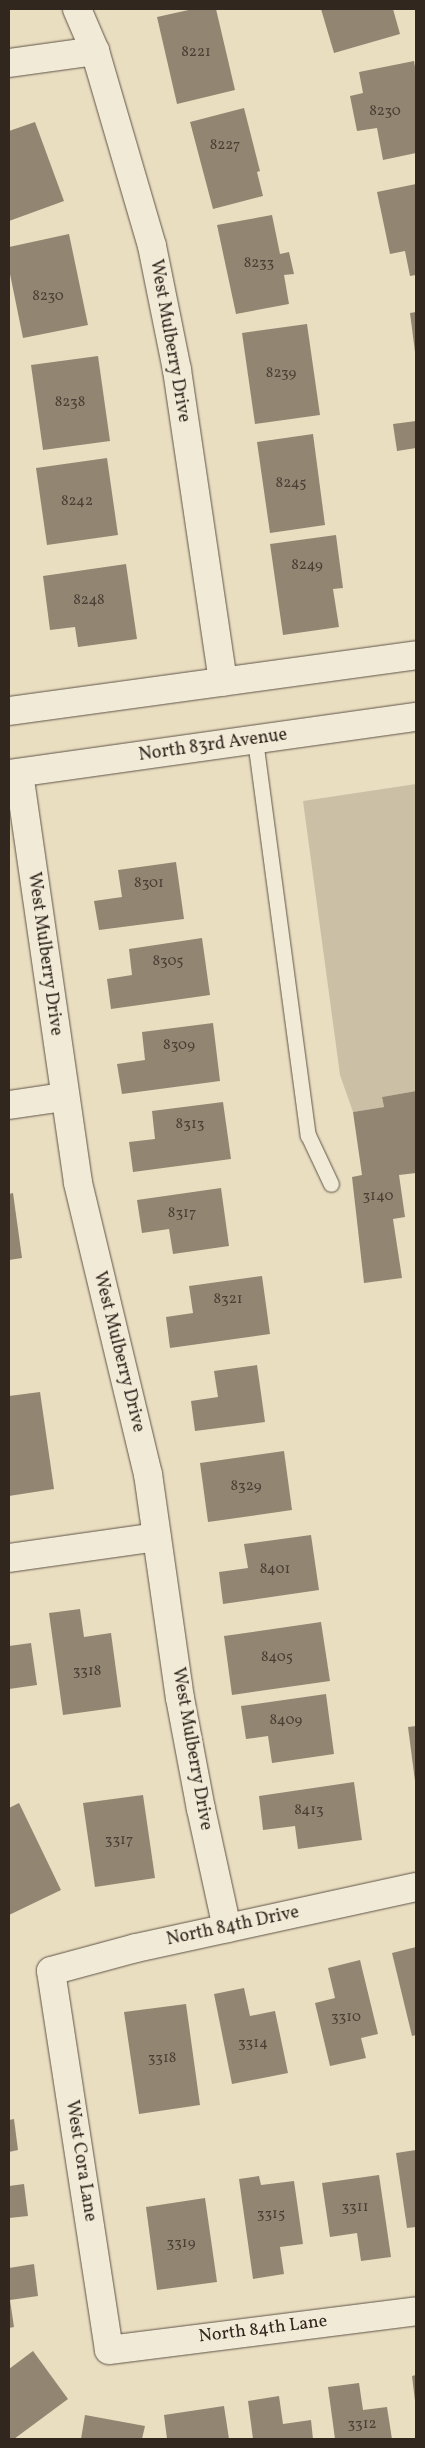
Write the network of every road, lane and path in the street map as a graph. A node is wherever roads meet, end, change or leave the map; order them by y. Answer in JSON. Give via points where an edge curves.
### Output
{"nodes":[{"id":1,"x":77,"y":9,"type":"edge"},
{"id":2,"x":95,"y":51,"type":"junction"},
{"id":3,"x":9,"y":63,"type":"edge"},
{"id":4,"x":416,"y":654,"type":"edge"},
{"id":5,"x":223,"y":682,"type":"junction"},
{"id":6,"x":9,"y":712,"type":"edge"},
{"id":7,"x":416,"y":717,"type":"edge"},
{"id":8,"x":255,"y":740,"type":"junction"},
{"id":9,"x":14,"y":774,"type":"edge"},
{"id":10,"x":64,"y":1097,"type":"junction"},
{"id":11,"x":9,"y":1105,"type":"edge"},
{"id":12,"x":331,"y":1184,"type":"dead end"},
{"id":13,"x":157,"y":1537,"type":"junction"},
{"id":14,"x":9,"y":1558,"type":"edge"},
{"id":15,"x":416,"y":1887,"type":"edge"},
{"id":16,"x":227,"y":1928,"type":"junction"},
{"id":17,"x":51,"y":1971,"type":"joint"},
{"id":18,"x":416,"y":2311,"type":"edge"},
{"id":19,"x":109,"y":2350,"type":"joint"}],
"edges":[{"from":1,"to":2,"type":"street","name":"West Mulberry Drive"},
{"from":2,"to":3,"type":"street"},
{"from":2,"to":5,"type":"street","name":"West Mulberry Drive","via":[[152,246],[166,310]]},
{"from":4,"to":5,"type":"street"},
{"from":5,"to":6,"type":"street"},
{"from":7,"to":8,"type":"street","name":"North 83rd Avenue"},
{"from":8,"to":9,"type":"street","name":"North 83rd Avenue"},
{"from":8,"to":12,"type":"lane","via":[[308,1136]]},
{"from":9,"to":10,"type":"street","name":"West Mulberry Drive"},
{"from":10,"to":11,"type":"street"},
{"from":10,"to":13,"type":"street","name":"West Mulberry Drive","via":[[80,1192],[148,1474]]},
{"from":13,"to":14,"type":"street"},
{"from":13,"to":16,"type":"street","name":"West Mulberry Drive","via":[[182,1708]]},
{"from":15,"to":16,"type":"street","name":"North 84th Drive"},
{"from":16,"to":17,"type":"street","name":"North 84th Drive"},
{"from":17,"to":19,"type":"street","name":"West Cora Lane"},
{"from":18,"to":19,"type":"street","name":"North 84th Lane"}]}
